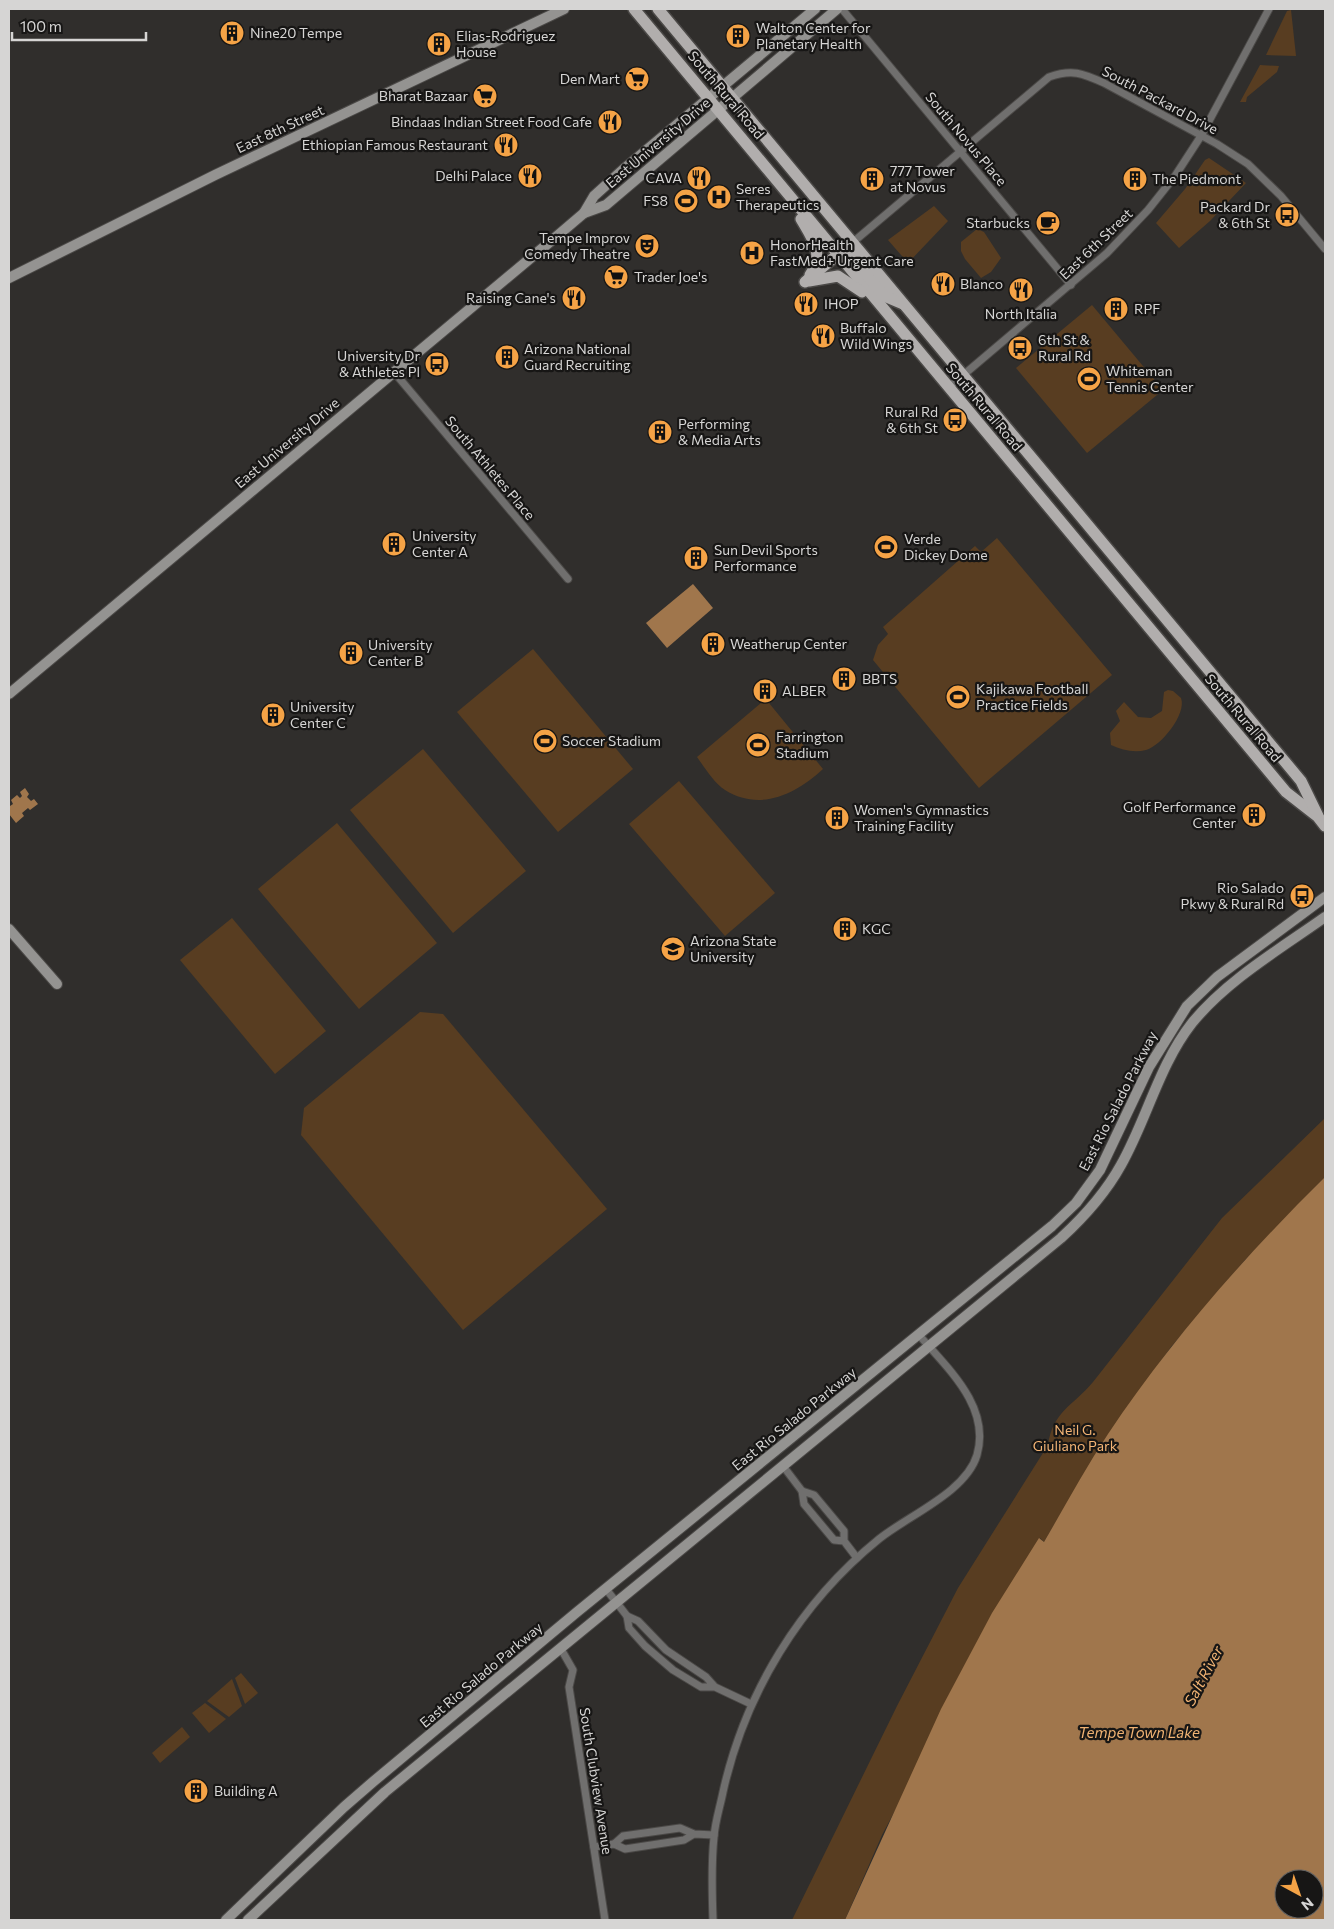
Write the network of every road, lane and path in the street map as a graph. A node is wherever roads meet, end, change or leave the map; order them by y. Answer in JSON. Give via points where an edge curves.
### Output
{"nodes":[{"id":1,"x":564,"y":9,"type":"edge"},
{"id":2,"x":634,"y":9,"type":"edge"},
{"id":3,"x":658,"y":9,"type":"edge"},
{"id":4,"x":815,"y":9,"type":"edge"},
{"id":5,"x":837,"y":9,"type":"edge"},
{"id":6,"x":842,"y":9,"type":"edge"},
{"id":7,"x":1269,"y":9,"type":"edge"},
{"id":8,"x":723,"y":85,"type":"junction"},
{"id":9,"x":708,"y":97,"type":"junction"},
{"id":10,"x":733,"y":98,"type":"junction"},
{"id":11,"x":719,"y":110,"type":"junction"},
{"id":12,"x":1201,"y":136,"type":"junction"},
{"id":13,"x":960,"y":152,"type":"junction"},
{"id":14,"x":790,"y":197,"type":"junction"},
{"id":15,"x":584,"y":213,"type":"junction"},
{"id":16,"x":852,"y":243,"type":"junction"},
{"id":17,"x":1325,"y":249,"type":"edge"},
{"id":18,"x":838,"y":255,"type":"junction"},
{"id":19,"x":9,"y":278,"type":"edge"},
{"id":20,"x":805,"y":282,"type":"junction"},
{"id":21,"x":1071,"y":285,"type":"junction"},
{"id":22,"x":877,"y":303,"type":"junction"},
{"id":23,"x":905,"y":304,"type":"junction"},
{"id":24,"x":394,"y":372,"type":"junction"},
{"id":25,"x":963,"y":375,"type":"junction"},
{"id":26,"x":948,"y":388,"type":"junction"},
{"id":27,"x":568,"y":579,"type":"dead end"},
{"id":28,"x":9,"y":694,"type":"edge"},
{"id":29,"x":1322,"y":822,"type":"edge"},
{"id":30,"x":1325,"y":897,"type":"edge"},
{"id":31,"x":1325,"y":917,"type":"edge"},
{"id":32,"x":9,"y":929,"type":"edge"},
{"id":33,"x":57,"y":984,"type":"dead end"},
{"id":34,"x":919,"y":1335,"type":"junction"},
{"id":35,"x":929,"y":1346,"type":"junction"},
{"id":36,"x":783,"y":1466,"type":"junction"},
{"id":37,"x":802,"y":1492,"type":"junction"},
{"id":38,"x":844,"y":1541,"type":"junction"},
{"id":39,"x":857,"y":1558,"type":"junction"},
{"id":40,"x":606,"y":1589,"type":"junction"},
{"id":41,"x":617,"y":1603,"type":"junction"},
{"id":42,"x":627,"y":1616,"type":"junction"},
{"id":43,"x":561,"y":1649,"type":"junction"},
{"id":44,"x":715,"y":1687,"type":"junction"},
{"id":45,"x":751,"y":1704,"type":"junction"},
{"id":46,"x":694,"y":1834,"type":"junction"},
{"id":47,"x":714,"y":1835,"type":"junction"},
{"id":48,"x":614,"y":1844,"type":"junction"},
{"id":49,"x":594,"y":1847,"type":"junction"},
{"id":50,"x":226,"y":1920,"type":"edge"},
{"id":51,"x":248,"y":1920,"type":"edge"},
{"id":52,"x":605,"y":1920,"type":"edge"},
{"id":53,"x":713,"y":1920,"type":"edge"}],
"edges":[{"from":1,"to":19,"type":"main road","name":"East 8th Street"},
{"from":2,"to":9,"type":"main road","name":"South Rural Road"},
{"from":3,"to":8,"type":"main road","name":"South Rural Road"},
{"from":4,"to":8,"type":"main road","name":"East University Drive"},
{"from":5,"to":10,"type":"main road","name":"East University Drive"},
{"from":6,"to":13,"type":"street","name":"South Novus Place"},
{"from":7,"to":12,"type":"street","name":"East 6th Street"},
{"from":8,"to":9,"type":"main road","name":"East University Drive"},
{"from":8,"to":10,"type":"main road","name":"South Rural Road"},
{"from":9,"to":11,"type":"main road","name":"South Rural Road"},
{"from":9,"to":15,"type":"main road","name":"East University Drive","via":[[594,196]]},
{"from":10,"to":11,"type":"main road","name":"East University Drive"},
{"from":10,"to":16,"type":"main road","name":"South Rural Road"},
{"from":11,"to":14,"type":"main road","name":"South Rural Road"},
{"from":11,"to":15,"type":"main road","name":"East University Drive","via":[[606,205]]},
{"from":12,"to":13,"type":"street","name":"South Packard Drive","via":[[1104,83],[1085,74],[1066,71],[1049,77]]},
{"from":12,"to":17,"type":"street","name":"South Packard Drive","via":[[1236,155],[1257,172]]},
{"from":12,"to":21,"type":"street","name":"East 6th Street","via":[[1148,210]]},
{"from":13,"to":16,"type":"street","name":"South Packard Drive"},
{"from":13,"to":21,"type":"street","name":"South Novus Place"},
{"from":14,"to":18,"type":"main road","name":"South Rural Road"},
{"from":14,"to":20,"type":"main road","via":[[818,252],[817,262]]},
{"from":15,"to":24,"type":"main road","name":"East University Drive"},
{"from":16,"to":23,"type":"main road","name":"South Rural Road"},
{"from":18,"to":20,"type":"main road"},
{"from":18,"to":22,"type":"main road","name":"South Rural Road"},
{"from":18,"to":23,"type":"main road","via":[[852,257],[884,296]]},
{"from":20,"to":22,"type":"main road","via":[[838,276]]},
{"from":21,"to":25,"type":"street","name":"East 6th Street"},
{"from":22,"to":26,"type":"main road","name":"South Rural Road"},
{"from":23,"to":25,"type":"main road","name":"South Rural Road"},
{"from":24,"to":27,"type":"street","name":"South Athletes Place"},
{"from":24,"to":28,"type":"main road","name":"East University Drive"},
{"from":25,"to":26,"type":"street","name":"East 6th Street"},
{"from":25,"to":29,"type":"main road","name":"South Rural Road","via":[[1301,781]]},
{"from":26,"to":29,"type":"main road","name":"South Rural Road","via":[[1286,792]]},
{"from":30,"to":34,"type":"main road","name":"East Rio Salado Parkway","via":[[1216,977],[1187,1006],[1149,1067],[1100,1170],[1076,1203]]},
{"from":31,"to":35,"type":"main road","name":"East Rio Salado Parkway","via":[[1226,990],[1192,1023],[1169,1060],[1122,1164],[1104,1194],[1084,1217]]},
{"from":32,"to":33,"type":"main road"},
{"from":34,"to":35,"type":"street"},
{"from":34,"to":40,"type":"main road","name":"East Rio Salado Parkway"},
{"from":35,"to":36,"type":"main road","name":"East Rio Salado Parkway"},
{"from":35,"to":39,"type":"street","via":[[974,1406],[980,1430],[976,1457],[955,1488],[901,1523]]},
{"from":36,"to":37,"type":"street"},
{"from":36,"to":41,"type":"main road","name":"East Rio Salado Parkway"},
{"from":37,"to":38,"type":"street","via":[[804,1504],[834,1540]]},
{"from":37,"to":38,"type":"street","via":[[814,1495],[844,1531]]},
{"from":38,"to":39,"type":"street"},
{"from":39,"to":45,"type":"street","via":[[831,1584],[788,1639]]},
{"from":40,"to":41,"type":"street"},
{"from":40,"to":50,"type":"main road","name":"East Rio Salado Parkway","via":[[344,1808]]},
{"from":41,"to":42,"type":"street"},
{"from":41,"to":43,"type":"main road","name":"East Rio Salado Parkway"},
{"from":42,"to":44,"type":"street","via":[[638,1621],[666,1650],[706,1677]]},
{"from":42,"to":44,"type":"street","via":[[629,1628],[659,1659],[687,1680],[701,1687]]},
{"from":43,"to":49,"type":"street","name":"South Clubview Avenue","via":[[573,1670],[569,1687]]},
{"from":43,"to":51,"type":"main road","name":"East Rio Salado Parkway","via":[[354,1819]]},
{"from":44,"to":45,"type":"street"},
{"from":45,"to":47,"type":"street","via":[[727,1774]]},
{"from":46,"to":47,"type":"street"},
{"from":46,"to":48,"type":"street","via":[[684,1840],[625,1849]]},
{"from":46,"to":48,"type":"street","via":[[680,1828],[623,1836]]},
{"from":47,"to":53,"type":"street"},
{"from":48,"to":49,"type":"street"},
{"from":49,"to":52,"type":"street","name":"South Clubview Avenue"}]}
